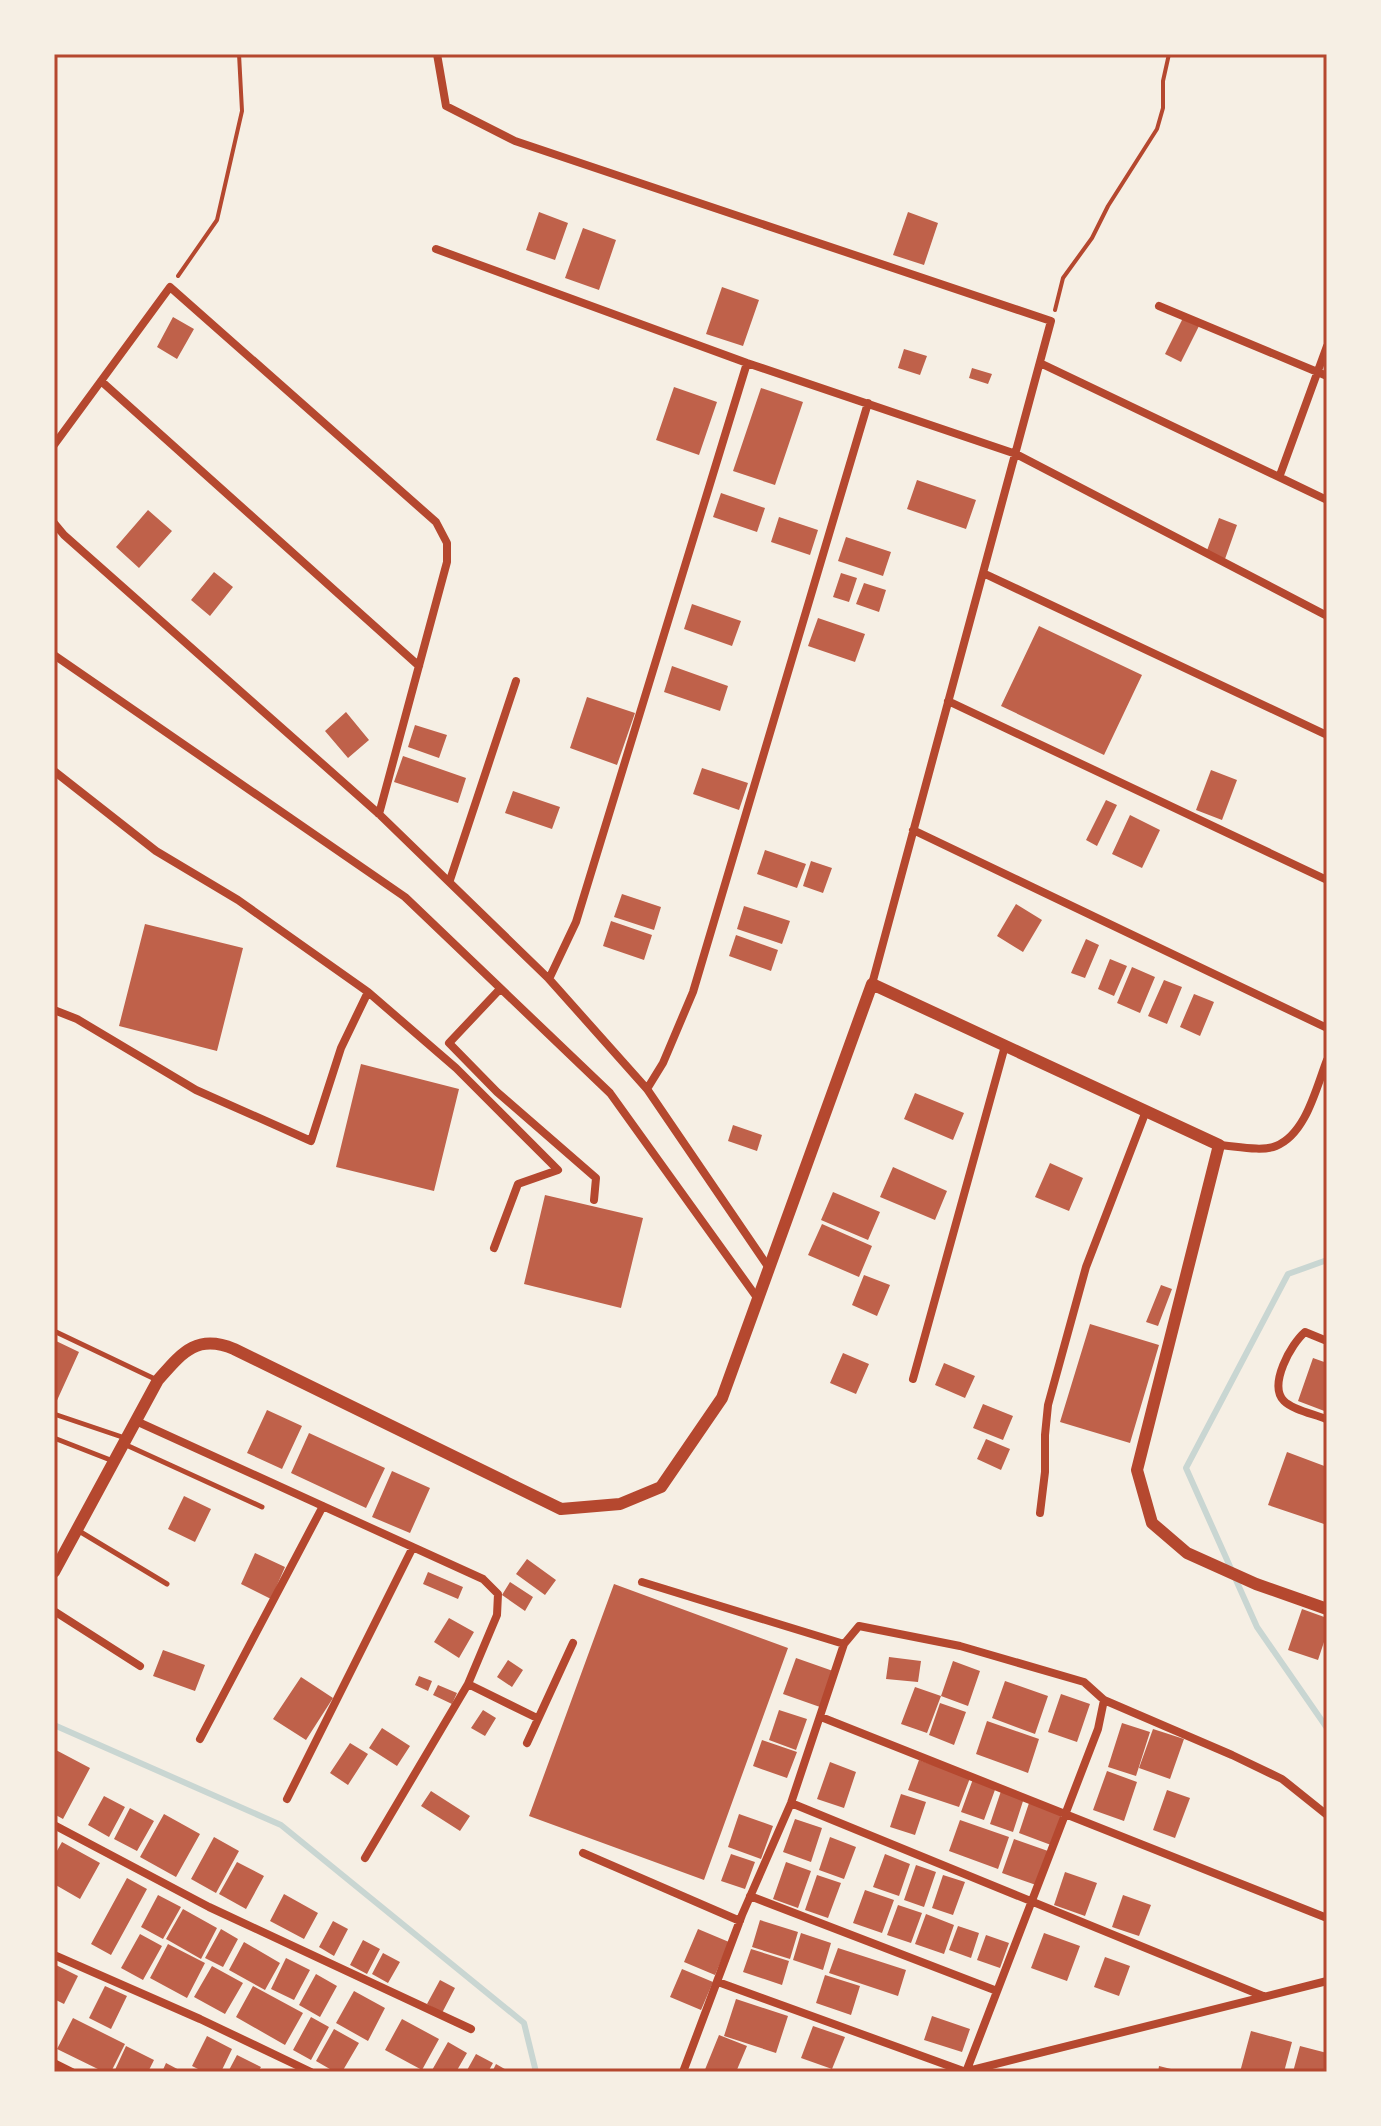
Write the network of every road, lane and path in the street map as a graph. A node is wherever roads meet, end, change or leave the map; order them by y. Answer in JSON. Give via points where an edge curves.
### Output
{"nodes":[{"id":1,"x":239,"y":54,"type":"edge"},
{"id":2,"x":437,"y":54,"type":"edge"},
{"id":3,"x":1169,"y":54,"type":"edge"},
{"id":4,"x":436,"y":249,"type":"dead end"},
{"id":5,"x":170,"y":287,"type":"junction"},
{"id":6,"x":1159,"y":306,"type":"dead end"},
{"id":7,"x":1051,"y":321,"type":"junction"},
{"id":8,"x":1327,"y":346,"type":"edge"},
{"id":9,"x":747,"y":363,"type":"junction"},
{"id":10,"x":1040,"y":363,"type":"junction"},
{"id":11,"x":1323,"y":374,"type":"edge"},
{"id":12,"x":101,"y":381,"type":"junction"},
{"id":13,"x":868,"y":403,"type":"junction"},
{"id":14,"x":54,"y":445,"type":"edge"},
{"id":15,"x":1016,"y":454,"type":"junction"},
{"id":16,"x":1280,"y":475,"type":"junction"},
{"id":17,"x":1327,"y":500,"type":"edge"},
{"id":18,"x":54,"y":523,"type":"edge"},
{"id":19,"x":983,"y":573,"type":"junction"},
{"id":20,"x":1327,"y":616,"type":"edge"},
{"id":21,"x":54,"y":655,"type":"edge"},
{"id":22,"x":419,"y":666,"type":"junction"},
{"id":23,"x":516,"y":681,"type":"dead end"},
{"id":24,"x":948,"y":701,"type":"junction"},
{"id":25,"x":1327,"y":735,"type":"edge"},
{"id":26,"x":54,"y":771,"type":"edge"},
{"id":27,"x":379,"y":814,"type":"junction"},
{"id":28,"x":913,"y":830,"type":"junction"},
{"id":29,"x":450,"y":880,"type":"junction"},
{"id":30,"x":1327,"y":880,"type":"edge"},
{"id":31,"x":549,"y":979,"type":"junction"},
{"id":32,"x":872,"y":984,"type":"junction"},
{"id":33,"x":500,"y":989,"type":"junction"},
{"id":34,"x":368,"y":992,"type":"junction"},
{"id":35,"x":54,"y":1010,"type":"edge"},
{"id":36,"x":1327,"y":1028,"type":"edge"},
{"id":37,"x":1005,"y":1046,"type":"junction"},
{"id":38,"x":1327,"y":1060,"type":"edge"},
{"id":39,"x":647,"y":1089,"type":"junction"},
{"id":40,"x":1146,"y":1111,"type":"junction"},
{"id":41,"x":1219,"y":1145,"type":"junction"},
{"id":42,"x":594,"y":1200,"type":"dead end"},
{"id":43,"x":494,"y":1248,"type":"dead end"},
{"id":44,"x":770,"y":1269,"type":"junction"},
{"id":45,"x":758,"y":1299,"type":"junction"},
{"id":46,"x":54,"y":1331,"type":"edge"},
{"id":47,"x":1327,"y":1341,"type":"edge"},
{"id":48,"x":913,"y":1379,"type":"dead end"},
{"id":49,"x":158,"y":1380,"type":"junction"},
{"id":50,"x":54,"y":1414,"type":"edge"},
{"id":51,"x":1326,"y":1419,"type":"edge"},
{"id":52,"x":136,"y":1421,"type":"junction"},
{"id":53,"x":54,"y":1438,"type":"edge"},
{"id":54,"x":125,"y":1441,"type":"junction"},
{"id":55,"x":114,"y":1461,"type":"junction"},
{"id":56,"x":323,"y":1506,"type":"junction"},
{"id":57,"x":262,"y":1507,"type":"dead end"},
{"id":58,"x":1040,"y":1513,"type":"dead end"},
{"id":59,"x":77,"y":1530,"type":"junction"},
{"id":60,"x":413,"y":1547,"type":"junction"},
{"id":61,"x":54,"y":1572,"type":"edge"},
{"id":62,"x":642,"y":1582,"type":"dead end"},
{"id":63,"x":167,"y":1584,"type":"dead end"},
{"id":64,"x":1327,"y":1609,"type":"edge"},
{"id":65,"x":54,"y":1611,"type":"edge"},
{"id":66,"x":573,"y":1643,"type":"dead end"},
{"id":67,"x":844,"y":1644,"type":"junction"},
{"id":68,"x":140,"y":1666,"type":"dead end"},
{"id":69,"x":468,"y":1684,"type":"junction"},
{"id":70,"x":1104,"y":1700,"type":"junction"},
{"id":71,"x":821,"y":1717,"type":"junction"},
{"id":72,"x":537,"y":1718,"type":"junction"},
{"id":73,"x":200,"y":1739,"type":"dead end"},
{"id":74,"x":527,"y":1743,"type":"dead end"},
{"id":75,"x":287,"y":1799,"type":"dead end"},
{"id":76,"x":791,"y":1803,"type":"junction"},
{"id":77,"x":1066,"y":1813,"type":"junction"},
{"id":78,"x":1327,"y":1815,"type":"edge"},
{"id":79,"x":54,"y":1825,"type":"edge"},
{"id":80,"x":583,"y":1853,"type":"dead end"},
{"id":81,"x":365,"y":1858,"type":"dead end"},
{"id":82,"x":750,"y":1896,"type":"junction"},
{"id":83,"x":1033,"y":1900,"type":"junction"},
{"id":84,"x":1327,"y":1918,"type":"edge"},
{"id":85,"x":740,"y":1921,"type":"junction"},
{"id":86,"x":54,"y":1955,"type":"edge"},
{"id":87,"x":1327,"y":1981,"type":"edge"},
{"id":88,"x":718,"y":1982,"type":"junction"},
{"id":89,"x":997,"y":1991,"type":"junction"},
{"id":90,"x":1263,"y":1996,"type":"junction"},
{"id":91,"x":471,"y":2029,"type":"dead end"},
{"id":92,"x":54,"y":2063,"type":"edge"},
{"id":93,"x":72,"y":2072,"type":"edge"},
{"id":94,"x":311,"y":2072,"type":"edge"},
{"id":95,"x":683,"y":2072,"type":"edge"},
{"id":96,"x":966,"y":2072,"type":"edge"}],
"edges":[{"from":1,"to":5,"type":"path","via":[[242,111],[217,220]]},
{"from":2,"to":7,"type":"street","via":[[446,106],[515,141]]},
{"from":3,"to":7,"type":"path","via":[[1157,129],[1063,278]]},
{"from":4,"to":9,"type":"street"},
{"from":5,"to":12,"type":"street"},
{"from":5,"to":22,"type":"street","via":[[436,522],[447,543],[447,562]]},
{"from":6,"to":11,"type":"street"},
{"from":7,"to":10,"type":"street"},
{"from":8,"to":11,"type":"street"},
{"from":9,"to":13,"type":"street"},
{"from":9,"to":31,"type":"street","via":[[576,922]]},
{"from":10,"to":15,"type":"street"},
{"from":10,"to":16,"type":"street"},
{"from":11,"to":16,"type":"street"},
{"from":12,"to":14,"type":"street"},
{"from":12,"to":22,"type":"street"},
{"from":13,"to":15,"type":"street"},
{"from":13,"to":39,"type":"street","via":[[693,992]]},
{"from":15,"to":19,"type":"street"},
{"from":15,"to":20,"type":"street"},
{"from":16,"to":17,"type":"street"},
{"from":18,"to":27,"type":"street"},
{"from":19,"to":24,"type":"street"},
{"from":19,"to":25,"type":"street"},
{"from":21,"to":33,"type":"street","via":[[405,897]]},
{"from":22,"to":27,"type":"street"},
{"from":23,"to":29,"type":"street"},
{"from":24,"to":28,"type":"street"},
{"from":24,"to":30,"type":"street"},
{"from":26,"to":34,"type":"street","via":[[156,851],[248,907]]},
{"from":27,"to":29,"type":"street"},
{"from":28,"to":32,"type":"street"},
{"from":28,"to":36,"type":"street"},
{"from":29,"to":31,"type":"street"},
{"from":31,"to":39,"type":"street"},
{"from":32,"to":37,"type":"street"},
{"from":32,"to":44,"type":"street"},
{"from":33,"to":42,"type":"street","via":[[449,1043],[596,1178]]},
{"from":33,"to":45,"type":"street","via":[[610,1093]]},
{"from":34,"to":35,"type":"street","via":[[341,1048],[311,1141],[196,1090]]},
{"from":34,"to":43,"type":"street","via":[[456,1068],[558,1170],[518,1184]]},
{"from":37,"to":40,"type":"street"},
{"from":37,"to":48,"type":"street"},
{"from":38,"to":41,"type":"street","via":[[1292,1137],[1274,1147]]},
{"from":39,"to":44,"type":"street"},
{"from":40,"to":41,"type":"street"},
{"from":40,"to":58,"type":"street","via":[[1086,1267],[1048,1405]]},
{"from":41,"to":64,"type":"street","via":[[1137,1470],[1152,1523],[1187,1553]]},
{"from":44,"to":45,"type":"street"},
{"from":45,"to":49,"type":"street","via":[[722,1398],[661,1487],[620,1504],[561,1509],[218,1342],[189,1349]]},
{"from":46,"to":49,"type":"lane"},
{"from":47,"to":51,"type":"street","via":[[1305,1332],[1292,1343],[1277,1385],[1286,1403]]},
{"from":49,"to":52,"type":"street"},
{"from":50,"to":54,"type":"lane"},
{"from":52,"to":54,"type":"street"},
{"from":52,"to":56,"type":"street"},
{"from":53,"to":55,"type":"lane"},
{"from":54,"to":55,"type":"street"},
{"from":54,"to":57,"type":"lane"},
{"from":55,"to":59,"type":"street"},
{"from":56,"to":60,"type":"street"},
{"from":56,"to":73,"type":"street"},
{"from":59,"to":61,"type":"street"},
{"from":59,"to":63,"type":"lane"},
{"from":60,"to":69,"type":"street","via":[[483,1579],[498,1594],[497,1615]]},
{"from":60,"to":75,"type":"street"},
{"from":62,"to":67,"type":"street"},
{"from":65,"to":68,"type":"street"},
{"from":66,"to":72,"type":"street"},
{"from":67,"to":70,"type":"street","via":[[859,1626],[960,1646],[1084,1682]]},
{"from":67,"to":71,"type":"street"},
{"from":69,"to":72,"type":"street"},
{"from":69,"to":81,"type":"street"},
{"from":70,"to":77,"type":"street"},
{"from":70,"to":78,"type":"street","via":[[1282,1779]]},
{"from":71,"to":76,"type":"street"},
{"from":71,"to":77,"type":"street"},
{"from":72,"to":74,"type":"street"},
{"from":76,"to":82,"type":"street"},
{"from":76,"to":83,"type":"street"},
{"from":77,"to":83,"type":"street"},
{"from":77,"to":84,"type":"street"},
{"from":79,"to":91,"type":"street","via":[[209,1907]]},
{"from":80,"to":85,"type":"street"},
{"from":82,"to":85,"type":"street"},
{"from":82,"to":89,"type":"street"},
{"from":83,"to":89,"type":"street"},
{"from":83,"to":90,"type":"street"},
{"from":85,"to":88,"type":"street"},
{"from":86,"to":94,"type":"street"},
{"from":87,"to":90,"type":"street"},
{"from":88,"to":95,"type":"street"},
{"from":88,"to":96,"type":"street"},
{"from":89,"to":96,"type":"street"},
{"from":90,"to":96,"type":"street"},
{"from":92,"to":93,"type":"street"}]}
